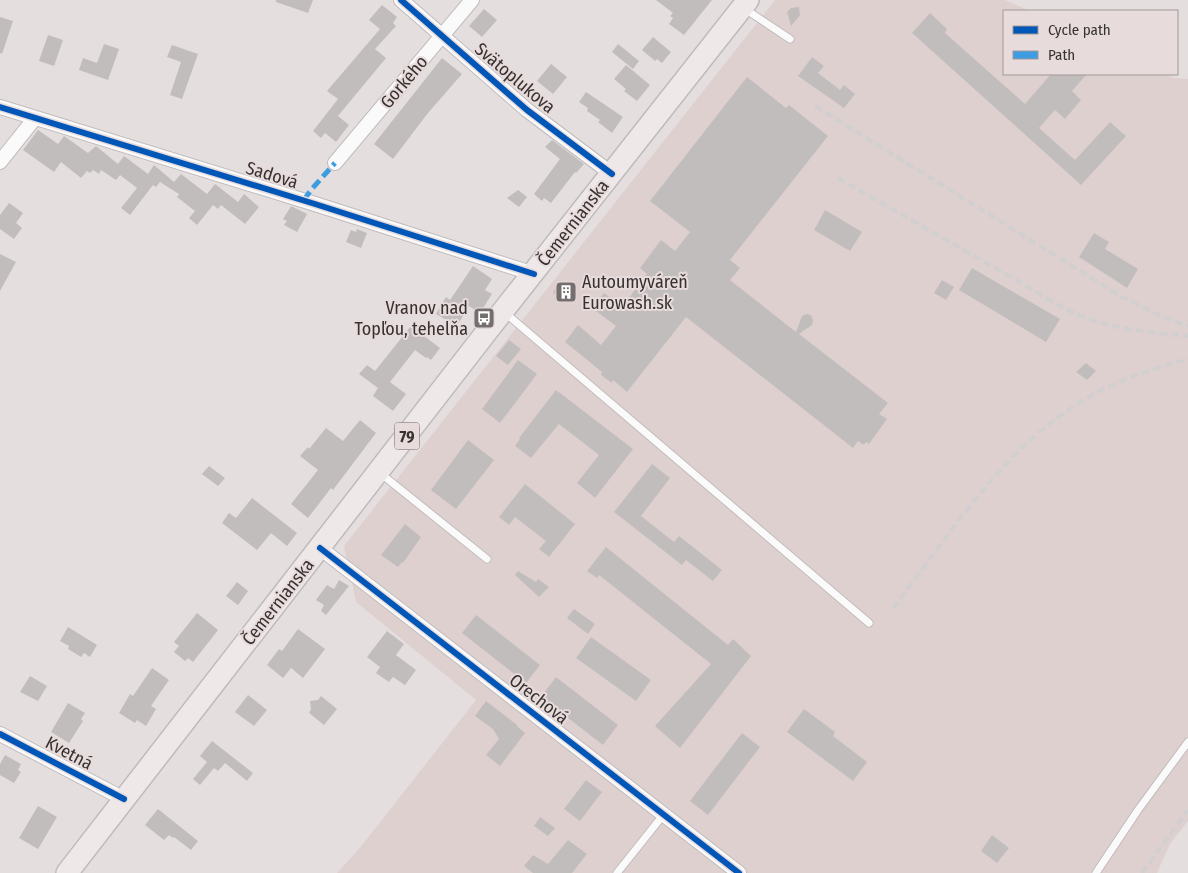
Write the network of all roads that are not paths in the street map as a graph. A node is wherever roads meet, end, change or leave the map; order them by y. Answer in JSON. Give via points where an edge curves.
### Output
{"nodes":[{"id":1,"x":401,"y":0,"type":"edge"},
{"id":2,"x":472,"y":0,"type":"edge"},
{"id":3,"x":745,"y":4,"type":"edge"},
{"id":4,"x":443,"y":36,"type":"junction"},
{"id":5,"x":790,"y":40,"type":"dead end"},
{"id":6,"x":0,"y":107,"type":"edge"},
{"id":7,"x":34,"y":118,"type":"junction"},
{"id":8,"x":0,"y":162,"type":"edge"},
{"id":9,"x":335,"y":163,"type":"dead end"},
{"id":10,"x":612,"y":174,"type":"junction"},
{"id":11,"x":534,"y":274,"type":"junction"},
{"id":12,"x":503,"y":312,"type":"junction"},
{"id":13,"x":378,"y":472,"type":"junction"},
{"id":14,"x":320,"y":548,"type":"junction"},
{"id":15,"x":487,"y":559,"type":"dead end"},
{"id":16,"x":869,"y":623,"type":"dead end"},
{"id":17,"x":0,"y":734,"type":"edge"},
{"id":18,"x":1188,"y":742,"type":"edge"},
{"id":19,"x":124,"y":799,"type":"junction"},
{"id":20,"x":664,"y":814,"type":"junction"},
{"id":21,"x":67,"y":873,"type":"edge"},
{"id":22,"x":617,"y":873,"type":"edge"},
{"id":23,"x":739,"y":873,"type":"edge"},
{"id":24,"x":1096,"y":873,"type":"edge"}],
"edges":[{"from":1,"to":4,"type":"street","name":"Svätoplukova"},
{"from":2,"to":4,"type":"street","name":"Gorkého"},
{"from":3,"to":5,"type":"lane"},
{"from":3,"to":10,"type":"main road","name":"Čemernianska","number":"79"},
{"from":4,"to":9,"type":"street","name":"Gorkého"},
{"from":4,"to":10,"type":"street","name":"Svätoplukova","via":[[527,110]]},
{"from":6,"to":7,"type":"street","name":"Sadová"},
{"from":7,"to":8,"type":"street"},
{"from":7,"to":11,"type":"street","name":"Sadová"},
{"from":10,"to":11,"type":"main road","name":"Čemernianska","number":"79"},
{"from":11,"to":12,"type":"main road","name":"Čemernianska","number":"79"},
{"from":12,"to":13,"type":"main road","name":"Čemernianska","number":"79"},
{"from":12,"to":16,"type":"lane"},
{"from":13,"to":14,"type":"main road","name":"Čemernianska","number":"79"},
{"from":13,"to":15,"type":"lane"},
{"from":14,"to":19,"type":"main road","name":"Čemernianska","number":"79"},
{"from":14,"to":20,"type":"street","name":"Orechová"},
{"from":17,"to":19,"type":"street","name":"Kvetná"},
{"from":18,"to":24,"type":"lane"},
{"from":19,"to":21,"type":"main road","name":"Čemernianska","number":"79"},
{"from":20,"to":22,"type":"lane"},
{"from":20,"to":23,"type":"street","name":"Orechová"}]}
